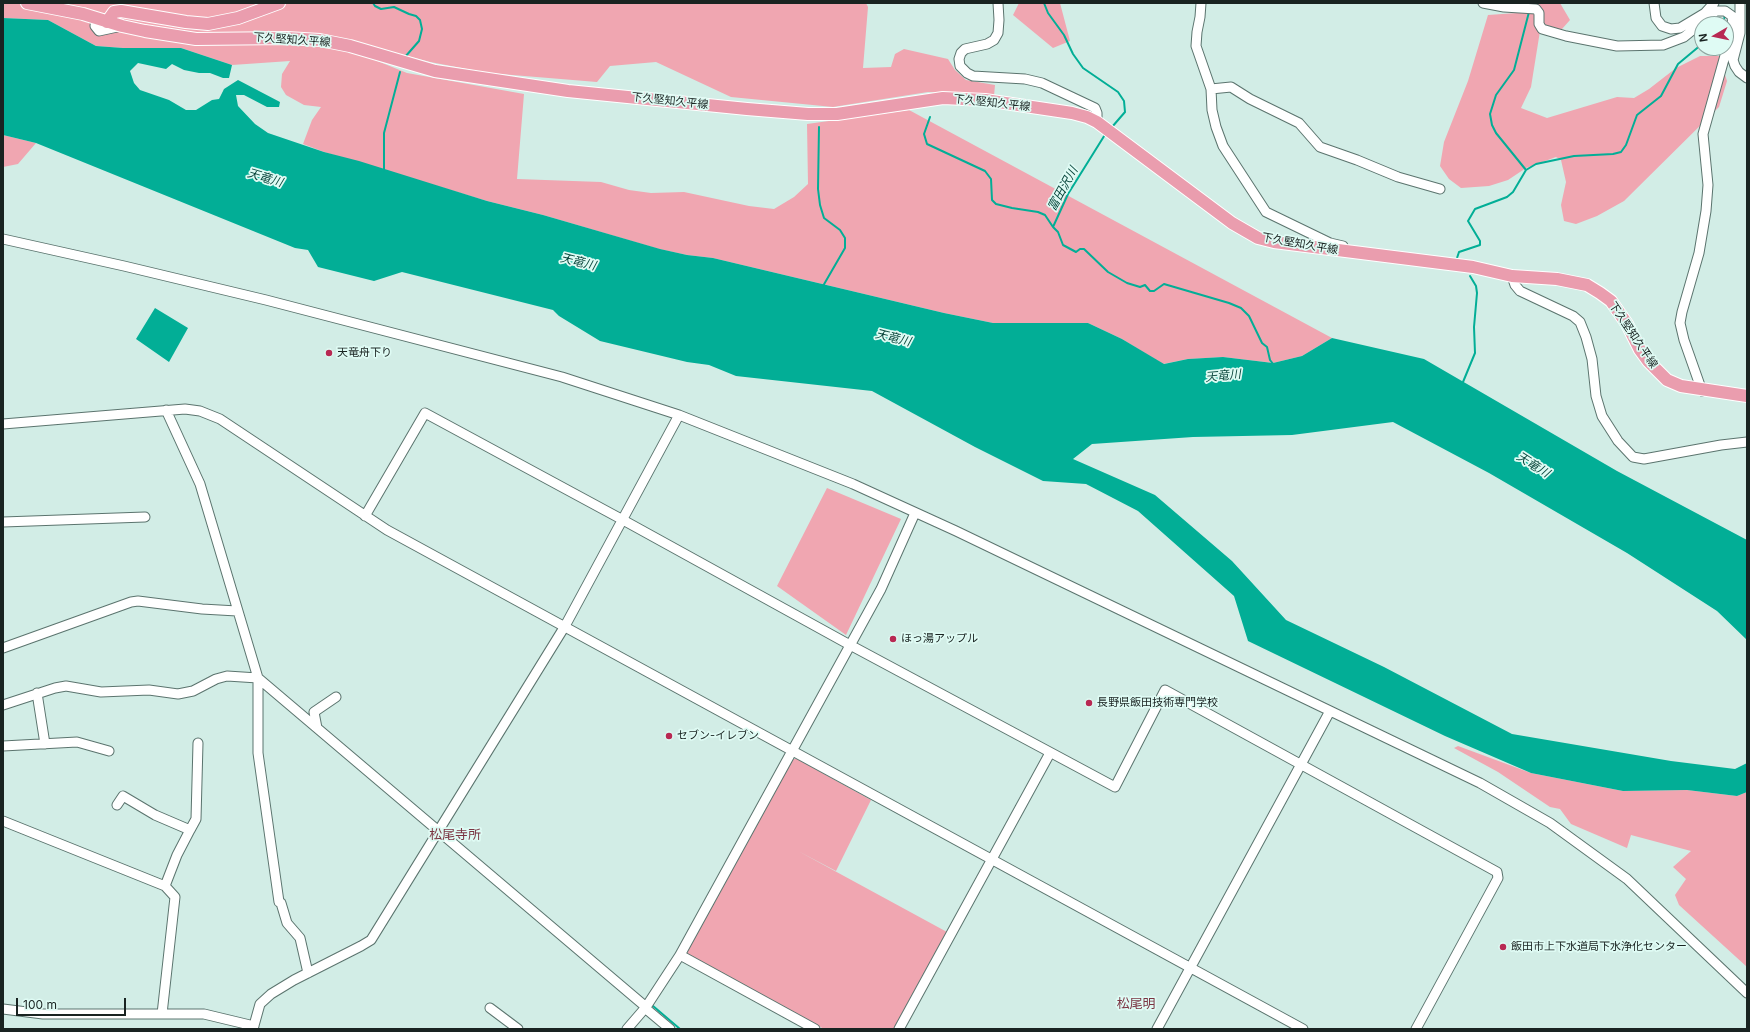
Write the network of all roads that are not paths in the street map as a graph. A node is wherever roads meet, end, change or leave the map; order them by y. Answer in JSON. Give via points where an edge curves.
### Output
{"nodes":[{"id":1,"x":27,"y":3,"type":"edge"},
{"id":2,"x":279,"y":3,"type":"edge"},
{"id":3,"x":998,"y":3,"type":"edge"},
{"id":4,"x":1201,"y":3,"type":"edge"},
{"id":5,"x":1483,"y":3,"type":"edge"},
{"id":6,"x":1654,"y":3,"type":"edge"},
{"id":7,"x":1714,"y":3,"type":"edge"},
{"id":8,"x":1740,"y":3,"type":"edge"},
{"id":9,"x":1729,"y":7,"type":"edge"},
{"id":10,"x":102,"y":20,"type":"junction"},
{"id":11,"x":1747,"y":78,"type":"edge"},
{"id":12,"x":1211,"y":89,"type":"junction"},
{"id":13,"x":1100,"y":124,"type":"junction"},
{"id":14,"x":1440,"y":189,"type":"dead end"},
{"id":15,"x":3,"y":239,"type":"edge"},
{"id":16,"x":1357,"y":254,"type":"junction"},
{"id":17,"x":1512,"y":276,"type":"junction"},
{"id":18,"x":1702,"y":391,"type":"junction"},
{"id":19,"x":1747,"y":396,"type":"edge"},
{"id":20,"x":166,"y":410,"type":"junction"},
{"id":21,"x":679,"y":415,"type":"junction"},
{"id":22,"x":3,"y":424,"type":"edge"},
{"id":23,"x":1747,"y":442,"type":"edge"},
{"id":24,"x":915,"y":513,"type":"junction"},
{"id":25,"x":365,"y":516,"type":"junction"},
{"id":26,"x":145,"y":517,"type":"dead end"},
{"id":27,"x":623,"y":520,"type":"junction"},
{"id":28,"x":3,"y":522,"type":"edge"},
{"id":29,"x":238,"y":611,"type":"junction"},
{"id":30,"x":565,"y":626,"type":"junction"},
{"id":31,"x":850,"y":645,"type":"junction"},
{"id":32,"x":3,"y":648,"type":"edge"},
{"id":33,"x":258,"y":678,"type":"junction"},
{"id":34,"x":37,"y":693,"type":"junction"},
{"id":35,"x":336,"y":697,"type":"dead end"},
{"id":36,"x":3,"y":705,"type":"edge"},
{"id":37,"x":1330,"y":712,"type":"junction"},
{"id":38,"x":317,"y":728,"type":"junction"},
{"id":39,"x":198,"y":742,"type":"dead end"},
{"id":40,"x":45,"y":744,"type":"junction"},
{"id":41,"x":3,"y":746,"type":"edge"},
{"id":42,"x":109,"y":751,"type":"dead end"},
{"id":43,"x":792,"y":751,"type":"junction"},
{"id":44,"x":1050,"y":753,"type":"junction"},
{"id":45,"x":1302,"y":765,"type":"junction"},
{"id":46,"x":117,"y":805,"type":"dead end"},
{"id":47,"x":3,"y":821,"type":"edge"},
{"id":48,"x":190,"y":830,"type":"junction"},
{"id":49,"x":438,"y":830,"type":"junction"},
{"id":50,"x":992,"y":860,"type":"junction"},
{"id":51,"x":165,"y":886,"type":"junction"},
{"id":52,"x":680,"y":955,"type":"junction"},
{"id":53,"x":1191,"y":967,"type":"junction"},
{"id":54,"x":308,"y":973,"type":"junction"},
{"id":55,"x":1747,"y":993,"type":"edge"},
{"id":56,"x":490,"y":1008,"type":"dead end"},
{"id":57,"x":646,"y":1008,"type":"junction"},
{"id":58,"x":3,"y":1009,"type":"edge"},
{"id":59,"x":162,"y":1014,"type":"junction"},
{"id":60,"x":255,"y":1028,"type":"edge"},
{"id":61,"x":518,"y":1029,"type":"edge"},
{"id":62,"x":627,"y":1029,"type":"edge"},
{"id":63,"x":670,"y":1029,"type":"edge"},
{"id":64,"x":813,"y":1029,"type":"edge"},
{"id":65,"x":899,"y":1029,"type":"edge"},
{"id":66,"x":1157,"y":1029,"type":"edge"},
{"id":67,"x":1303,"y":1029,"type":"edge"},
{"id":68,"x":1416,"y":1029,"type":"edge"}],
"edges":[{"from":1,"to":10,"type":"main road","name":"下久堅知久平線"},
{"from":2,"to":10,"type":"main road","via":[[238,18],[208,24],[121,11],[114,12]]},
{"from":3,"to":13,"type":"street","via":[[998,33],[994,40],[965,49],[959,59],[960,66],[973,76],[1025,79],[1042,83],[1095,108]]},
{"from":4,"to":12,"type":"street","via":[[1196,46]]},
{"from":5,"to":9,"type":"street","via":[[1530,9],[1539,13],[1539,24],[1542,28],[1566,36],[1617,46],[1663,44],[1684,37],[1716,11]]},
{"from":6,"to":7,"type":"street","via":[[1656,18],[1662,26],[1671,29],[1680,28],[1705,13]]},
{"from":8,"to":11,"type":"street","via":[[1740,33],[1733,60],[1738,72]]},
{"from":9,"to":18,"type":"street","via":[[1734,20],[1733,27],[1703,134],[1708,185],[1706,211],[1699,253],[1680,323]]},
{"from":10,"to":13,"type":"main road","name":"下久堅知久平線","via":[[196,39],[320,40],[350,46],[435,71],[568,91],[747,109],[836,114],[941,98],[971,99],[1072,113]]},
{"from":12,"to":14,"type":"street","via":[[1232,87],[1250,99],[1299,123],[1320,147],[1398,177]]},
{"from":12,"to":16,"type":"street","via":[[1212,110],[1224,146],[1266,212],[1330,243],[1349,247]]},
{"from":13,"to":16,"type":"main road","name":"下久堅知久平線","via":[[1250,234],[1274,242]]},
{"from":15,"to":21,"type":"street","via":[[139,269],[473,353],[562,377]]},
{"from":16,"to":17,"type":"main road","name":"下久堅知久平線","via":[[1473,268]]},
{"from":17,"to":18,"type":"main road","name":"下久堅知久平線","via":[[1587,285],[1611,301],[1640,350],[1656,371],[1666,380]]},
{"from":17,"to":23,"type":"street","via":[[1520,292],[1573,316],[1580,322],[1592,359],[1596,396],[1602,416],[1618,441],[1633,457],[1644,459]]},
{"from":18,"to":19,"type":"main road","name":"下久堅知久平線"},
{"from":20,"to":22,"type":"street"},
{"from":20,"to":25,"type":"street","via":[[200,411],[220,419]]},
{"from":20,"to":29,"type":"street","via":[[200,484]]},
{"from":21,"to":24,"type":"street","via":[[853,484]]},
{"from":21,"to":27,"type":"street"},
{"from":24,"to":31,"type":"street","via":[[881,589]]},
{"from":24,"to":37,"type":"street"},
{"from":25,"to":27,"type":"street","via":[[424,414]]},
{"from":25,"to":30,"type":"street"},
{"from":26,"to":28,"type":"street"},
{"from":27,"to":30,"type":"street"},
{"from":27,"to":31,"type":"street"},
{"from":29,"to":32,"type":"street","via":[[131,602]]},
{"from":29,"to":33,"type":"street"},
{"from":30,"to":43,"type":"street"},
{"from":30,"to":49,"type":"street"},
{"from":31,"to":43,"type":"street"},
{"from":31,"to":44,"type":"street"},
{"from":33,"to":34,"type":"street","via":[[227,676],[193,691],[178,694],[148,690],[101,692],[66,686]]},
{"from":33,"to":38,"type":"street"},
{"from":33,"to":54,"type":"street","via":[[258,753],[279,902],[287,923],[300,938]]},
{"from":34,"to":36,"type":"street"},
{"from":34,"to":40,"type":"street"},
{"from":35,"to":38,"type":"street","via":[[314,712]]},
{"from":37,"to":45,"type":"street"},
{"from":37,"to":55,"type":"street","via":[[1480,783],[1550,823],[1626,879]]},
{"from":38,"to":49,"type":"street"},
{"from":39,"to":48,"type":"street","via":[[196,819]]},
{"from":40,"to":41,"type":"street"},
{"from":40,"to":42,"type":"street","via":[[77,742]]},
{"from":43,"to":50,"type":"street"},
{"from":43,"to":52,"type":"street"},
{"from":44,"to":45,"type":"street","via":[[1115,787],[1165,690]]},
{"from":44,"to":50,"type":"street"},
{"from":45,"to":53,"type":"street"},
{"from":45,"to":68,"type":"street","via":[[1497,872],[1498,878]]},
{"from":46,"to":48,"type":"street","via":[[123,796],[155,815]]},
{"from":47,"to":51,"type":"street"},
{"from":48,"to":51,"type":"street"},
{"from":49,"to":54,"type":"street","via":[[371,940]]},
{"from":49,"to":57,"type":"street"},
{"from":50,"to":53,"type":"street"},
{"from":50,"to":65,"type":"street"},
{"from":51,"to":59,"type":"street","via":[[175,897]]},
{"from":52,"to":57,"type":"street"},
{"from":52,"to":64,"type":"street"},
{"from":53,"to":66,"type":"street"},
{"from":53,"to":67,"type":"street"},
{"from":54,"to":60,"type":"street","via":[[264,1000],[258,1008]]},
{"from":56,"to":61,"type":"street"},
{"from":57,"to":62,"type":"street"},
{"from":57,"to":63,"type":"street"},
{"from":58,"to":59,"type":"street","via":[[42,1014]]},
{"from":59,"to":60,"type":"street","via":[[204,1014]]}]}
